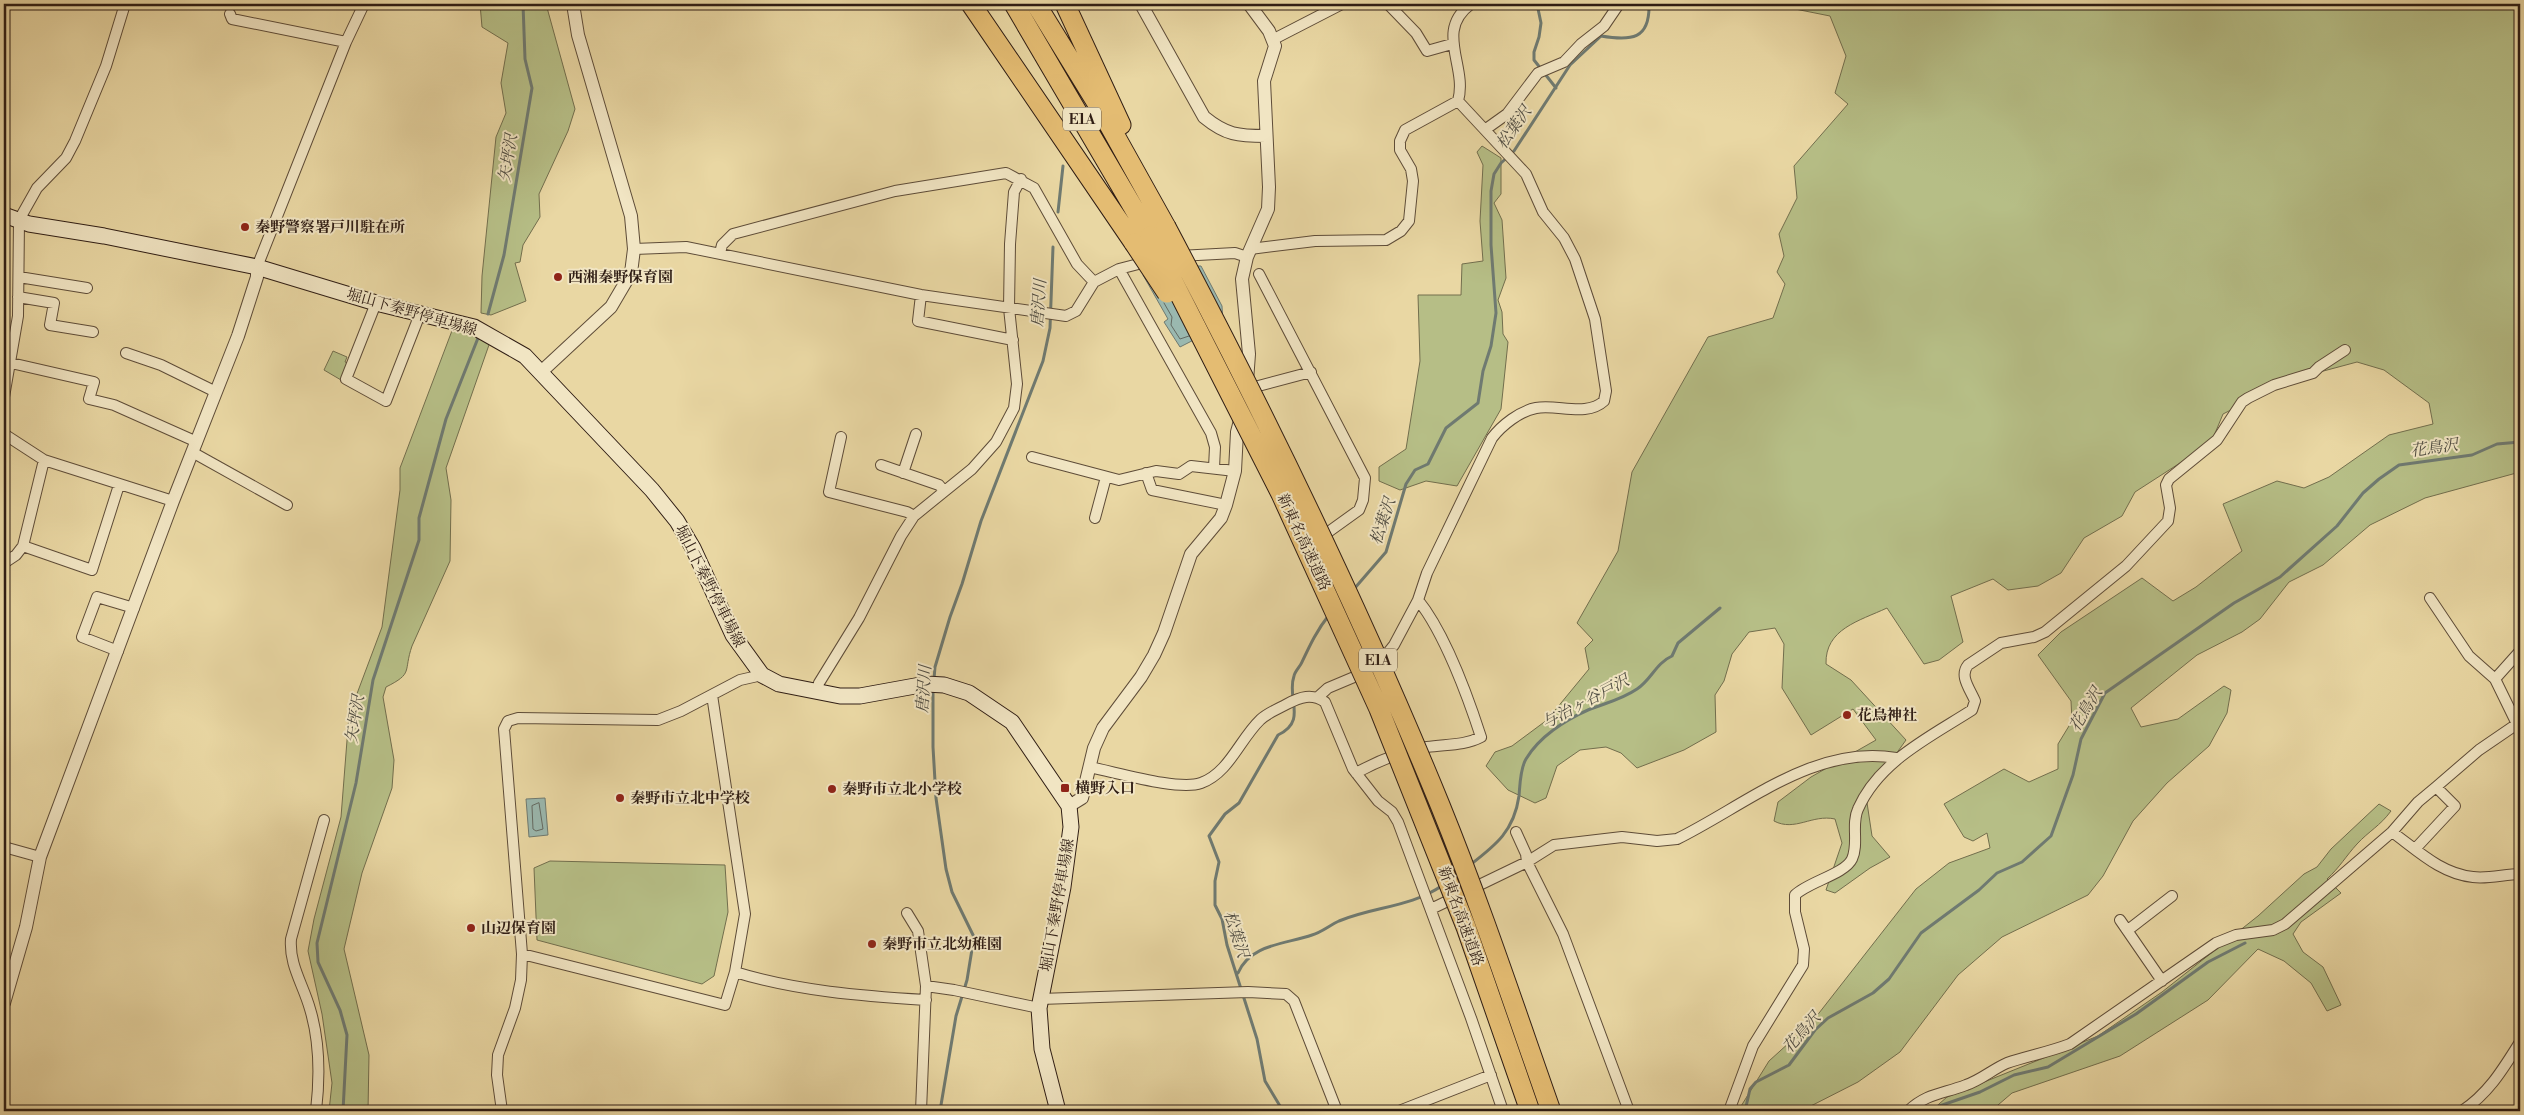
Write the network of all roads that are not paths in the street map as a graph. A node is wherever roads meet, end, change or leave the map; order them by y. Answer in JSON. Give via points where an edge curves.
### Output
{"nodes":[{"id":1,"x":125,"y":4,"type":"edge"},
{"id":2,"x":364,"y":4,"type":"edge"},
{"id":3,"x":573,"y":4,"type":"edge"},
{"id":4,"x":971,"y":4,"type":"edge"},
{"id":5,"x":1014,"y":4,"type":"edge"},
{"id":6,"x":1036,"y":4,"type":"edge"},
{"id":7,"x":1065,"y":4,"type":"edge"},
{"id":8,"x":1141,"y":4,"type":"edge"},
{"id":9,"x":1249,"y":4,"type":"edge"},
{"id":10,"x":1342,"y":4,"type":"edge"},
{"id":11,"x":1388,"y":4,"type":"edge"},
{"id":12,"x":1471,"y":4,"type":"edge"},
{"id":13,"x":1619,"y":4,"type":"edge"},
{"id":14,"x":230,"y":14,"type":"dead end"},
{"id":15,"x":1274,"y":40,"type":"junction"},
{"id":16,"x":346,"y":42,"type":"junction"},
{"id":17,"x":1452,"y":44,"type":"junction"},
{"id":18,"x":1458,"y":101,"type":"junction"},
{"id":19,"x":1486,"y":129,"type":"junction"},
{"id":20,"x":1266,"y":136,"type":"junction"},
{"id":21,"x":1021,"y":179,"type":"junction"},
{"id":22,"x":4,"y":215,"type":"edge"},
{"id":23,"x":18,"y":220,"type":"junction"},
{"id":24,"x":1150,"y":235,"type":"junction"},
{"id":25,"x":634,"y":249,"type":"junction"},
{"id":26,"x":720,"y":253,"type":"junction"},
{"id":27,"x":1249,"y":253,"type":"junction"},
{"id":28,"x":257,"y":267,"type":"junction"},
{"id":29,"x":1119,"y":269,"type":"junction"},
{"id":30,"x":1259,"y":274,"type":"dead end"},
{"id":31,"x":19,"y":277,"type":"junction"},
{"id":32,"x":1094,"y":282,"type":"junction"},
{"id":33,"x":87,"y":288,"type":"dead end"},
{"id":34,"x":921,"y":295,"type":"junction"},
{"id":35,"x":18,"y":297,"type":"junction"},
{"id":36,"x":376,"y":303,"type":"junction"},
{"id":37,"x":1009,"y":308,"type":"junction"},
{"id":38,"x":420,"y":314,"type":"junction"},
{"id":39,"x":92,"y":332,"type":"dead end"},
{"id":40,"x":1013,"y":340,"type":"junction"},
{"id":41,"x":2345,"y":350,"type":"dead end"},
{"id":42,"x":126,"y":353,"type":"dead end"},
{"id":43,"x":11,"y":362,"type":"junction"},
{"id":44,"x":540,"y":372,"type":"junction"},
{"id":45,"x":1311,"y":372,"type":"junction"},
{"id":46,"x":1247,"y":389,"type":"junction"},
{"id":47,"x":216,"y":392,"type":"junction"},
{"id":48,"x":4,"y":397,"type":"edge"},
{"id":49,"x":4,"y":434,"type":"edge"},
{"id":50,"x":916,"y":434,"type":"dead end"},
{"id":51,"x":841,"y":437,"type":"dead end"},
{"id":52,"x":194,"y":447,"type":"junction"},
{"id":53,"x":1032,"y":457,"type":"dead end"},
{"id":54,"x":44,"y":460,"type":"junction"},
{"id":55,"x":881,"y":465,"type":"dead end"},
{"id":56,"x":1214,"y":468,"type":"junction"},
{"id":57,"x":1235,"y":470,"type":"junction"},
{"id":58,"x":903,"y":473,"type":"junction"},
{"id":59,"x":1146,"y":473,"type":"junction"},
{"id":60,"x":1106,"y":477,"type":"junction"},
{"id":61,"x":119,"y":485,"type":"junction"},
{"id":62,"x":944,"y":491,"type":"junction"},
{"id":63,"x":173,"y":501,"type":"junction"},
{"id":64,"x":1226,"y":505,"type":"junction"},
{"id":65,"x":287,"y":506,"type":"dead end"},
{"id":66,"x":914,"y":516,"type":"junction"},
{"id":67,"x":1095,"y":518,"type":"dead end"},
{"id":68,"x":23,"y":546,"type":"junction"},
{"id":69,"x":1302,"y":551,"type":"dead end"},
{"id":70,"x":4,"y":563,"type":"edge"},
{"id":71,"x":2430,"y":598,"type":"dead end"},
{"id":72,"x":1418,"y":600,"type":"junction"},
{"id":73,"x":134,"y":608,"type":"junction"},
{"id":74,"x":118,"y":651,"type":"junction"},
{"id":75,"x":2520,"y":651,"type":"edge"},
{"id":76,"x":762,"y":674,"type":"junction"},
{"id":77,"x":2494,"y":679,"type":"junction"},
{"id":78,"x":816,"y":693,"type":"junction"},
{"id":79,"x":712,"y":694,"type":"junction"},
{"id":80,"x":1318,"y":697,"type":"junction"},
{"id":81,"x":1896,"y":758,"type":"junction"},
{"id":82,"x":1089,"y":767,"type":"junction"},
{"id":83,"x":1356,"y":773,"type":"junction"},
{"id":84,"x":2436,"y":787,"type":"junction"},
{"id":85,"x":1069,"y":806,"type":"junction"},
{"id":86,"x":324,"y":820,"type":"dead end"},
{"id":87,"x":1516,"y":832,"type":"dead end"},
{"id":88,"x":2392,"y":832,"type":"junction"},
{"id":89,"x":4,"y":847,"type":"edge"},
{"id":90,"x":2415,"y":849,"type":"junction"},
{"id":91,"x":40,"y":858,"type":"junction"},
{"id":92,"x":1527,"y":862,"type":"junction"},
{"id":93,"x":2520,"y":874,"type":"edge"},
{"id":94,"x":2172,"y":896,"type":"dead end"},
{"id":95,"x":1429,"y":906,"type":"junction"},
{"id":96,"x":907,"y":912,"type":"dead end"},
{"id":97,"x":2120,"y":920,"type":"dead end"},
{"id":98,"x":2128,"y":930,"type":"junction"},
{"id":99,"x":522,"y":954,"type":"junction"},
{"id":100,"x":735,"y":972,"type":"junction"},
{"id":101,"x":7,"y":979,"type":"edge"},
{"id":102,"x":2162,"y":980,"type":"junction"},
{"id":103,"x":926,"y":986,"type":"junction"},
{"id":104,"x":926,"y":1000,"type":"junction"},
{"id":105,"x":4,"y":1003,"type":"edge"},
{"id":106,"x":1039,"y":1004,"type":"junction"},
{"id":107,"x":2520,"y":1042,"type":"edge"},
{"id":108,"x":1491,"y":1074,"type":"junction"},
{"id":109,"x":316,"y":1111,"type":"edge"},
{"id":110,"x":502,"y":1111,"type":"edge"},
{"id":111,"x":921,"y":1111,"type":"edge"},
{"id":112,"x":1058,"y":1111,"type":"edge"},
{"id":113,"x":1337,"y":1111,"type":"edge"},
{"id":114,"x":1399,"y":1111,"type":"edge"},
{"id":115,"x":1504,"y":1111,"type":"edge"},
{"id":116,"x":1530,"y":1111,"type":"edge"},
{"id":117,"x":1551,"y":1111,"type":"edge"},
{"id":118,"x":1629,"y":1111,"type":"edge"},
{"id":119,"x":1729,"y":1111,"type":"edge"},
{"id":120,"x":1908,"y":1111,"type":"edge"},
{"id":121,"x":2462,"y":1111,"type":"edge"}],
"edges":[{"from":1,"to":23,"type":"street","via":[[106,66],[75,141],[66,158],[37,188]]},
{"from":2,"to":16,"type":"street"},
{"from":3,"to":25,"type":"street","via":[[578,35],[631,216]]},
{"from":4,"to":24,"type":"highway"},
{"from":5,"to":24,"type":"highway","name":"新東名高速道路","number":"E1A"},
{"from":6,"to":24,"type":"highway","name":"新東名高速道路","number":"E1A","via":[[1098,105]]},
{"from":7,"to":24,"type":"highway"},
{"from":8,"to":20,"type":"street","via":[[1204,117],[1218,128],[1238,136]]},
{"from":9,"to":15,"type":"street"},
{"from":10,"to":15,"type":"street"},
{"from":11,"to":17,"type":"street","via":[[1408,22],[1427,51]]},
{"from":12,"to":17,"type":"street","via":[[1457,18]]},
{"from":13,"to":19,"type":"street","via":[[1604,26],[1580,44],[1564,62],[1541,71],[1512,108]]},
{"from":14,"to":16,"type":"street","via":[[232,19]]},
{"from":15,"to":20,"type":"street","via":[[1264,80]]},
{"from":16,"to":28,"type":"street"},
{"from":17,"to":18,"type":"street","via":[[1459,67]]},
{"from":18,"to":19,"type":"street"},
{"from":18,"to":27,"type":"street","via":[[1405,130],[1400,141],[1400,150],[1411,169],[1413,181],[1409,221],[1401,231],[1386,240],[1315,241]]},
{"from":19,"to":72,"type":"street","via":[[1526,174],[1543,212],[1564,238],[1575,259],[1595,319],[1606,391],[1604,400],[1594,406],[1538,407],[1498,430],[1431,564]]},
{"from":20,"to":27,"type":"street","via":[[1268,209]]},
{"from":21,"to":26,"type":"street","via":[[1006,172],[896,191],[733,234],[722,245]]},
{"from":21,"to":32,"type":"street","via":[[1034,188],[1077,264]]},
{"from":21,"to":37,"type":"street","via":[[1014,192]]},
{"from":22,"to":23,"type":"main road","name":"堀山下秦野停車場線"},
{"from":23,"to":28,"type":"main road","name":"堀山下秦野停車場線"},
{"from":23,"to":31,"type":"street"},
{"from":24,"to":116,"type":"highway","name":"新東名高速道路","number":"E1A","bridge":true,"via":[[1290,512],[1379,709],[1466,927]]},
{"from":24,"to":117,"type":"highway","name":"新東名高速道路","number":"E1A","bridge":true,"via":[[1234,356],[1299,485],[1441,807],[1485,921]]},
{"from":25,"to":26,"type":"street","via":[[686,247]]},
{"from":25,"to":44,"type":"street","via":[[631,273],[611,307]]},
{"from":26,"to":34,"type":"street"},
{"from":27,"to":29,"type":"street","via":[[1196,254]]},
{"from":27,"to":46,"type":"street","via":[[1242,279],[1249,354]]},
{"from":28,"to":36,"type":"main road","name":"堀山下秦野停車場線"},
{"from":28,"to":47,"type":"street","via":[[238,336]]},
{"from":29,"to":32,"type":"street"},
{"from":29,"to":56,"type":"street","via":[[1211,434],[1215,447]]},
{"from":30,"to":45,"type":"street"},
{"from":31,"to":33,"type":"street"},
{"from":31,"to":35,"type":"street"},
{"from":32,"to":37,"type":"street","via":[[1076,311],[1066,316]]},
{"from":34,"to":37,"type":"street"},
{"from":34,"to":40,"type":"street","via":[[918,321]]},
{"from":35,"to":39,"type":"street","via":[[54,304],[50,325]]},
{"from":35,"to":43,"type":"street"},
{"from":36,"to":38,"type":"main road","name":"堀山下秦野停車場線"},
{"from":36,"to":38,"type":"street","via":[[346,379],[386,401]]},
{"from":37,"to":40,"type":"street"},
{"from":38,"to":44,"type":"main road","name":"堀山下秦野停車場線","via":[[474,327],[525,356]]},
{"from":40,"to":62,"type":"street","via":[[1017,384],[1014,408],[996,442],[972,470]]},
{"from":41,"to":81,"type":"street","via":[[2313,373],[2274,385],[2242,402],[2217,440],[2169,479],[2166,485],[2170,508],[2168,521],[2126,566],[2046,632],[2001,642],[1968,665],[1964,677],[1975,701],[1972,710]]},
{"from":42,"to":47,"type":"street","via":[[162,365]]},
{"from":43,"to":48,"type":"street"},
{"from":43,"to":52,"type":"street","via":[[94,382],[89,399],[114,404]]},
{"from":44,"to":76,"type":"main road","name":"堀山下秦野停車場線","via":[[652,490],[677,521],[734,635]]},
{"from":45,"to":46,"type":"street"},
{"from":45,"to":69,"type":"street","via":[[1365,478],[1359,510]]},
{"from":46,"to":57,"type":"street","via":[[1237,432]]},
{"from":47,"to":52,"type":"street"},
{"from":49,"to":54,"type":"street"},
{"from":50,"to":58,"type":"street"},
{"from":51,"to":66,"type":"street","via":[[829,492]]},
{"from":52,"to":63,"type":"street"},
{"from":52,"to":65,"type":"street"},
{"from":53,"to":60,"type":"street"},
{"from":54,"to":61,"type":"street"},
{"from":54,"to":68,"type":"street"},
{"from":55,"to":58,"type":"street"},
{"from":56,"to":57,"type":"street"},
{"from":56,"to":59,"type":"street","via":[[1191,466],[1179,474]]},
{"from":57,"to":64,"type":"street"},
{"from":58,"to":62,"type":"street","via":[[939,485]]},
{"from":59,"to":60,"type":"street","via":[[1119,480]]},
{"from":59,"to":64,"type":"street","via":[[1152,490]]},
{"from":60,"to":67,"type":"street"},
{"from":61,"to":63,"type":"street"},
{"from":61,"to":68,"type":"street","via":[[91,575]]},
{"from":62,"to":66,"type":"street"},
{"from":63,"to":73,"type":"street"},
{"from":64,"to":82,"type":"street","via":[[1221,518],[1191,554],[1164,633],[1141,677],[1103,728]]},
{"from":66,"to":78,"type":"street"},
{"from":68,"to":70,"type":"street"},
{"from":71,"to":77,"type":"street","via":[[2468,656]]},
{"from":72,"to":80,"type":"street","via":[[1394,645],[1378,666],[1328,688]]},
{"from":72,"to":83,"type":"street","via":[[1428,612],[1462,683],[1481,738],[1462,744],[1429,746],[1404,752]]},
{"from":73,"to":74,"type":"street"},
{"from":73,"to":74,"type":"street","via":[[97,597],[82,637]]},
{"from":74,"to":91,"type":"street"},
{"from":75,"to":77,"type":"street"},
{"from":76,"to":78,"type":"main road","name":"堀山下秦野停車場線","via":[[779,684]]},
{"from":76,"to":79,"type":"street","via":[[740,680]]},
{"from":77,"to":84,"type":"street","via":[[2517,724],[2479,750]]},
{"from":78,"to":85,"type":"main road","name":"堀山下秦野停車場線","via":[[860,696],[926,684],[944,685],[969,693],[1012,722]]},
{"from":79,"to":99,"type":"street","via":[[658,720],[518,718],[508,721],[504,729]]},
{"from":79,"to":100,"type":"street","via":[[745,914]]},
{"from":80,"to":82,"type":"street","via":[[1297,700],[1262,718],[1220,771],[1200,783],[1179,785]]},
{"from":80,"to":83,"type":"street","via":[[1325,702]]},
{"from":81,"to":92,"type":"street","via":[[1858,757],[1820,763],[1677,839],[1657,841],[1622,837],[1554,845]]},
{"from":81,"to":119,"type":"street","via":[[1857,810],[1852,859],[1846,866],[1795,895],[1795,912],[1804,949],[1803,965],[1753,1046]]},
{"from":82,"to":85,"type":"street","via":[[1082,798]]},
{"from":83,"to":95,"type":"street","via":[[1398,822]]},
{"from":84,"to":88,"type":"street"},
{"from":84,"to":90,"type":"street","via":[[2455,806]]},
{"from":85,"to":106,"type":"main road","name":"堀山下秦野停車場線","via":[[1071,827],[1063,887]]},
{"from":86,"to":109,"type":"street","via":[[291,939],[290,954],[316,1030],[319,1083]]},
{"from":87,"to":92,"type":"street"},
{"from":88,"to":90,"type":"street"},
{"from":88,"to":102,"type":"street","via":[[2285,924],[2274,930],[2236,935],[2216,943]]},
{"from":89,"to":91,"type":"street"},
{"from":90,"to":93,"type":"street","via":[[2457,874],[2475,878]]},
{"from":91,"to":101,"type":"street","via":[[26,928]]},
{"from":92,"to":95,"type":"street"},
{"from":92,"to":118,"type":"street","via":[[1562,934]]},
{"from":94,"to":98,"type":"street"},
{"from":95,"to":108,"type":"street"},
{"from":96,"to":103,"type":"street","via":[[918,931]]},
{"from":97,"to":98,"type":"street"},
{"from":98,"to":102,"type":"street"},
{"from":99,"to":100,"type":"street","via":[[725,1005]]},
{"from":99,"to":110,"type":"street","via":[[515,1008],[498,1055]]},
{"from":100,"to":104,"type":"street","via":[[800,988]]},
{"from":101,"to":105,"type":"street"},
{"from":102,"to":120,"type":"street","via":[[2070,1044],[2006,1064],[1971,1084],[1928,1096]]},
{"from":103,"to":104,"type":"street"},
{"from":103,"to":106,"type":"street"},
{"from":104,"to":111,"type":"street"},
{"from":106,"to":112,"type":"main road","name":"堀山下秦野停車場線","via":[[1042,1049]]},
{"from":106,"to":113,"type":"street","via":[[1244,993],[1286,994],[1294,1001]]},
{"from":107,"to":121,"type":"street","via":[[2496,1080],[2478,1100]]},
{"from":108,"to":114,"type":"street"},
{"from":108,"to":115,"type":"street"}]}
